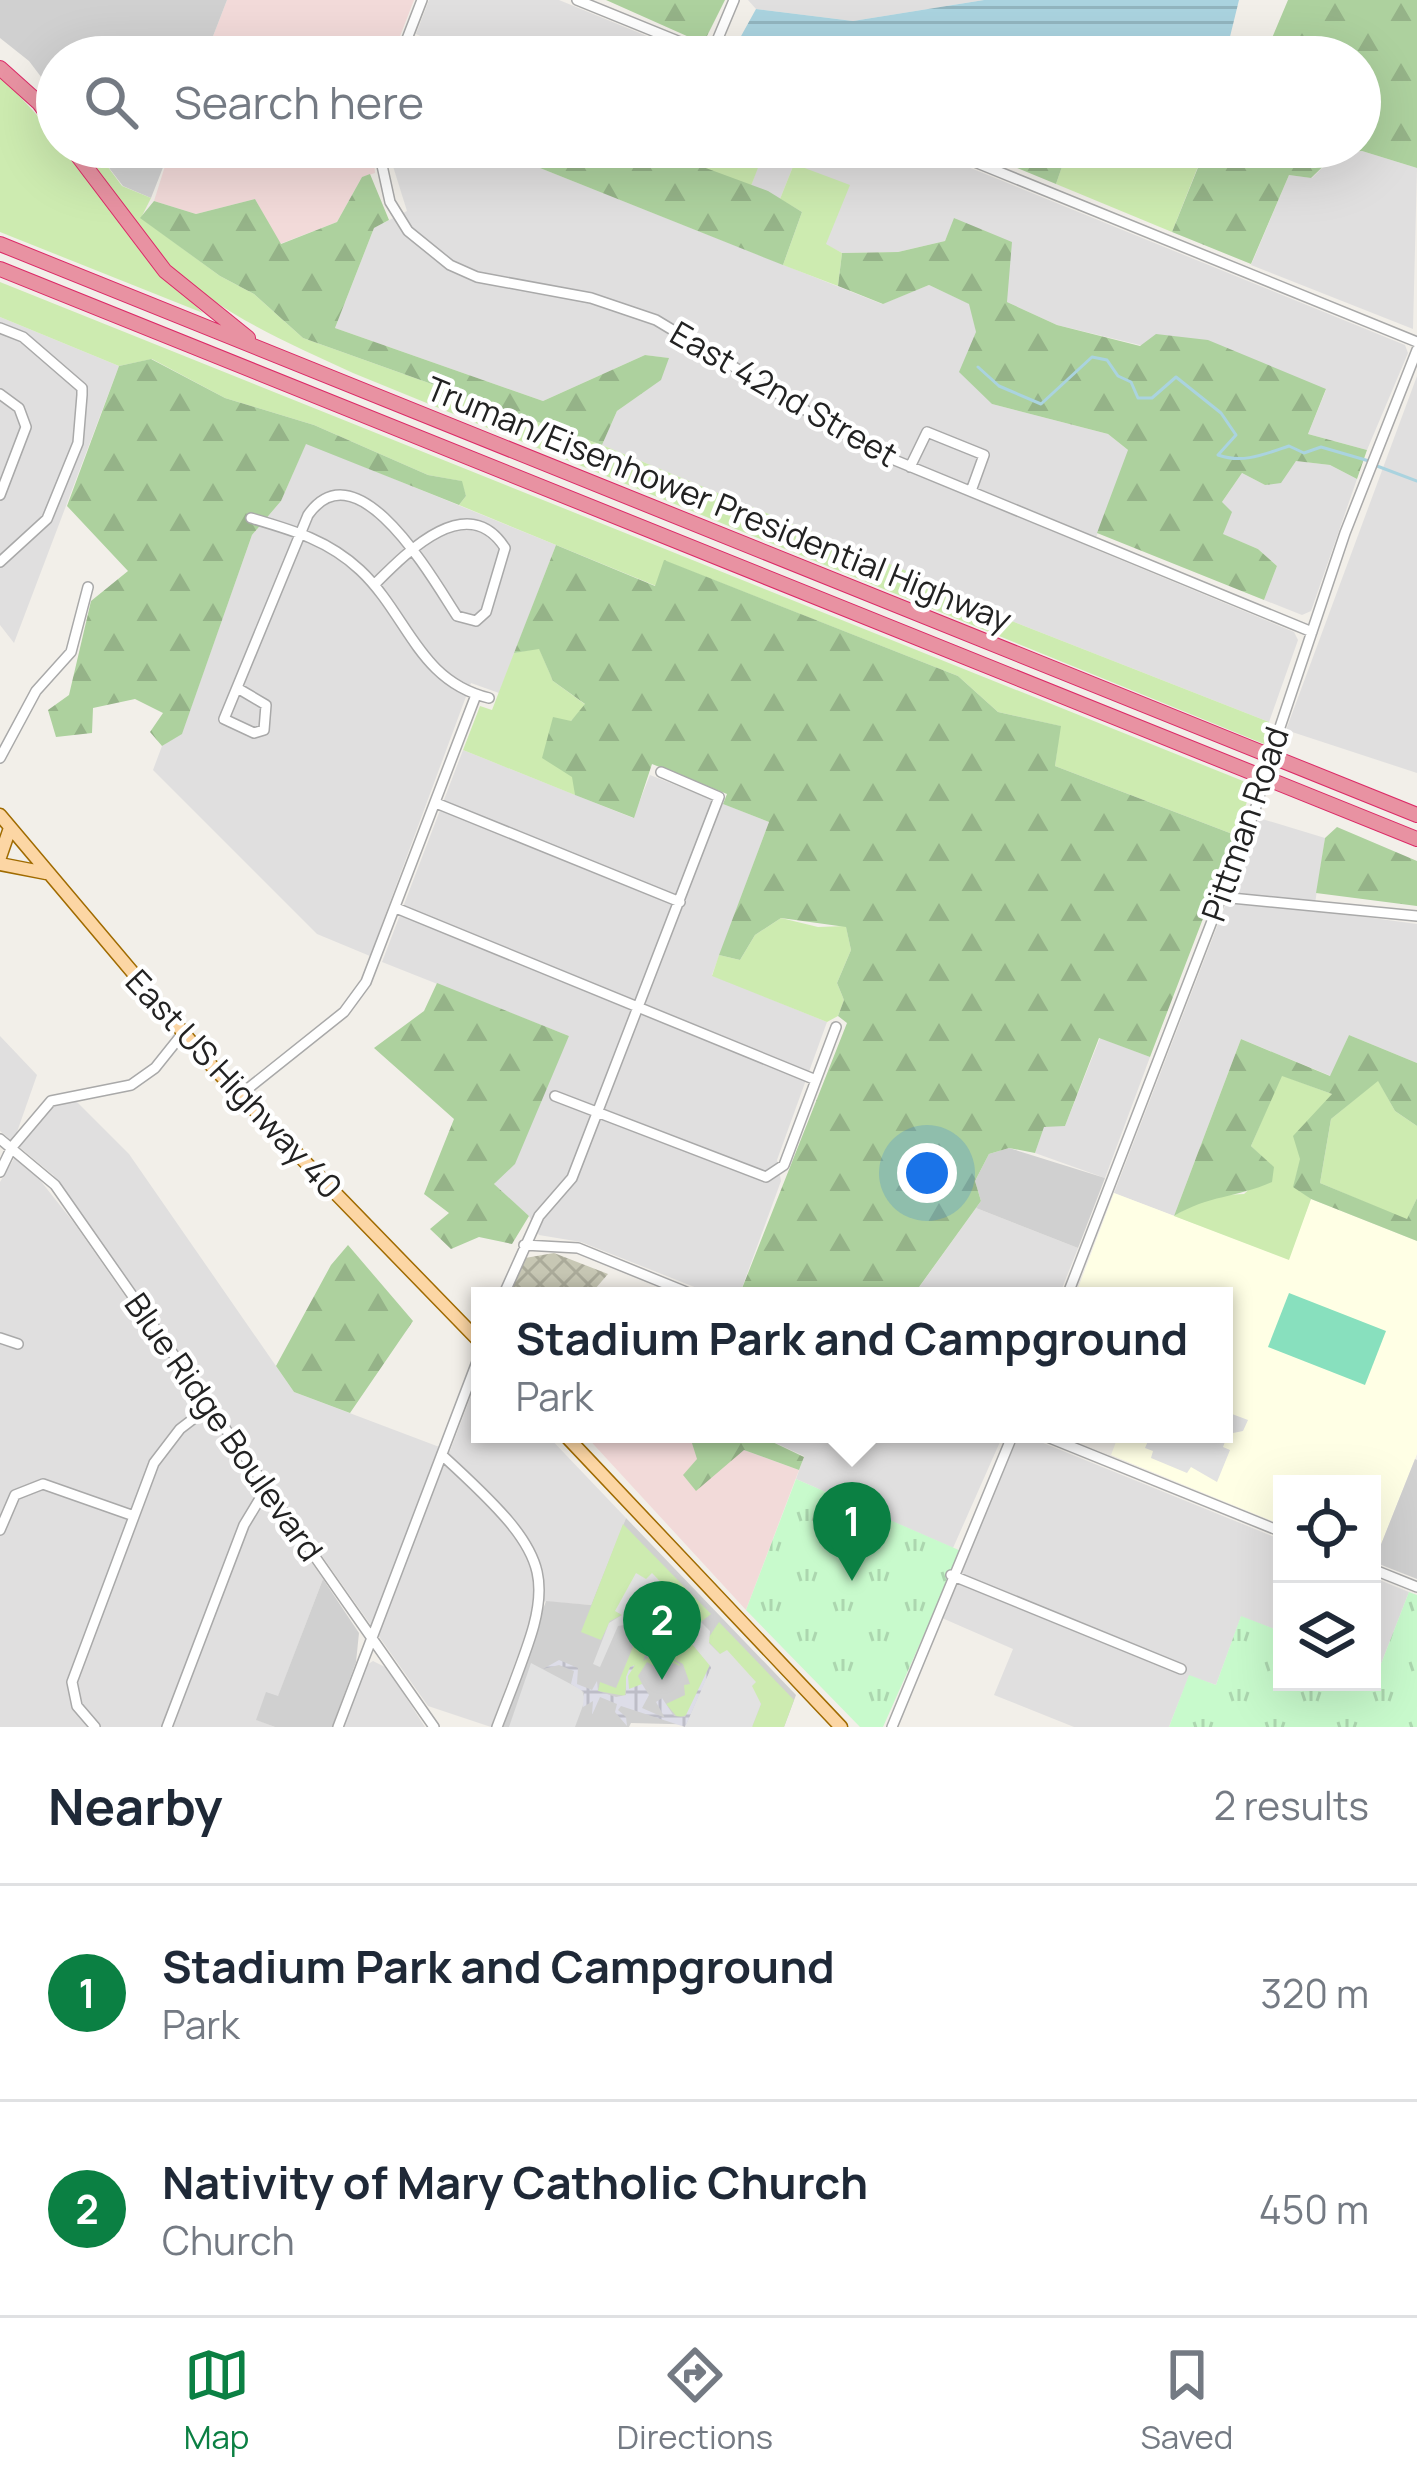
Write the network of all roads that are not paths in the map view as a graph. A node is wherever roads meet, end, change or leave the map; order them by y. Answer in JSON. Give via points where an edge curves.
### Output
{"nodes":[{"id":1,"x":422,"y":0,"type":"edge"},
{"id":2,"x":577,"y":0,"type":"edge"},
{"id":3,"x":734,"y":0,"type":"edge"},
{"id":4,"x":408,"y":36,"type":"edge"},
{"id":5,"x":665,"y":36,"type":"edge"},
{"id":6,"x":721,"y":36,"type":"edge"},
{"id":7,"x":0,"y":68,"type":"edge"},
{"id":8,"x":36,"y":106,"type":"edge"},
{"id":9,"x":87,"y":168,"type":"edge"},
{"id":10,"x":383,"y":168,"type":"edge"},
{"id":11,"x":989,"y":168,"type":"edge"},
{"id":12,"x":0,"y":244,"type":"edge"},
{"id":13,"x":0,"y":268,"type":"edge"},
{"id":14,"x":0,"y":328,"type":"edge"},
{"id":15,"x":1417,"y":346,"type":"edge"},
{"id":16,"x":261,"y":349,"type":"junction"},
{"id":17,"x":0,"y":394,"type":"edge"},
{"id":18,"x":910,"y":467,"type":"junction"},
{"id":19,"x":971,"y":491,"type":"junction"},
{"id":20,"x":0,"y":496,"type":"edge"},
{"id":21,"x":251,"y":518,"type":"dead end"},
{"id":22,"x":302,"y":533,"type":"junction"},
{"id":23,"x":412,"y":549,"type":"junction"},
{"id":24,"x":0,"y":562,"type":"edge"},
{"id":25,"x":374,"y":585,"type":"junction"},
{"id":26,"x":88,"y":587,"type":"dead end"},
{"id":27,"x":1312,"y":632,"type":"junction"},
{"id":28,"x":239,"y":689,"type":"junction"},
{"id":29,"x":476,"y":695,"type":"junction"},
{"id":30,"x":489,"y":698,"type":"dead end"},
{"id":31,"x":0,"y":758,"type":"edge"},
{"id":32,"x":661,"y":772,"type":"dead end"},
{"id":33,"x":436,"y":803,"type":"junction"},
{"id":34,"x":0,"y":814,"type":"edge"},
{"id":35,"x":1417,"y":815,"type":"edge"},
{"id":36,"x":10,"y":827,"type":"junction"},
{"id":37,"x":1417,"y":839,"type":"edge"},
{"id":38,"x":0,"y":861,"type":"edge"},
{"id":39,"x":47,"y":873,"type":"junction"},
{"id":40,"x":1221,"y":898,"type":"junction"},
{"id":41,"x":680,"y":902,"type":"junction"},
{"id":42,"x":396,"y":908,"type":"junction"},
{"id":43,"x":1417,"y":916,"type":"edge"},
{"id":44,"x":638,"y":1009,"type":"junction"},
{"id":45,"x":836,"y":1028,"type":"dead end"},
{"id":46,"x":183,"y":1033,"type":"junction"},
{"id":47,"x":816,"y":1080,"type":"junction"},
{"id":48,"x":240,"y":1095,"type":"junction"},
{"id":49,"x":555,"y":1096,"type":"dead end"},
{"id":50,"x":596,"y":1114,"type":"junction"},
{"id":51,"x":0,"y":1139,"type":"edge"},
{"id":52,"x":12,"y":1147,"type":"junction"},
{"id":53,"x":0,"y":1172,"type":"edge"},
{"id":54,"x":524,"y":1245,"type":"junction"},
{"id":55,"x":506,"y":1287,"type":"edge"},
{"id":56,"x":674,"y":1287,"type":"edge"},
{"id":57,"x":1070,"y":1287,"type":"edge"},
{"id":58,"x":471,"y":1333,"type":"edge"},
{"id":59,"x":0,"y":1339,"type":"edge"},
{"id":60,"x":18,"y":1344,"type":"dead end"},
{"id":61,"x":471,"y":1379,"type":"edge"},
{"id":62,"x":210,"y":1406,"type":"junction"},
{"id":63,"x":573,"y":1443,"type":"edge"},
{"id":64,"x":1009,"y":1443,"type":"edge"},
{"id":65,"x":1062,"y":1443,"type":"edge"},
{"id":66,"x":443,"y":1456,"type":"junction"},
{"id":67,"x":267,"y":1487,"type":"junction"},
{"id":68,"x":134,"y":1516,"type":"junction"},
{"id":69,"x":1273,"y":1528,"type":"edge"},
{"id":70,"x":0,"y":1530,"type":"edge"},
{"id":71,"x":1381,"y":1573,"type":"edge"},
{"id":72,"x":951,"y":1575,"type":"junction"},
{"id":73,"x":1417,"y":1587,"type":"edge"},
{"id":74,"x":372,"y":1638,"type":"junction"},
{"id":75,"x":1181,"y":1669,"type":"dead end"},
{"id":76,"x":94,"y":1727,"type":"edge"},
{"id":77,"x":167,"y":1727,"type":"edge"},
{"id":78,"x":338,"y":1727,"type":"edge"},
{"id":79,"x":434,"y":1727,"type":"edge"},
{"id":80,"x":497,"y":1727,"type":"edge"},
{"id":81,"x":841,"y":1727,"type":"edge"},
{"id":82,"x":892,"y":1727,"type":"edge"}],
"edges":[{"from":1,"to":4,"type":"street"},
{"from":2,"to":5,"type":"street"},
{"from":3,"to":6,"type":"street"},
{"from":7,"to":8,"type":"highway"},
{"from":9,"to":16,"type":"highway","via":[[165,271]]},
{"from":10,"to":18,"type":"street","name":"East 42nd Street","via":[[408,231],[450,265],[656,320]]},
{"from":11,"to":15,"type":"street"},
{"from":12,"to":16,"type":"highway","name":"Truman/Eisenhower Presidential Highway"},
{"from":13,"to":37,"type":"highway","name":"Truman/Eisenhower Presidential Highway"},
{"from":14,"to":24,"type":"street","via":[[23,337],[82,388],[82,429],[47,519]]},
{"from":15,"to":27,"type":"street","name":"Pittman Road"},
{"from":16,"to":35,"type":"highway","name":"Truman/Eisenhower Presidential Highway"},
{"from":17,"to":20,"type":"street","via":[[26,427]]},
{"from":18,"to":19,"type":"street","name":"East 42nd Street"},
{"from":18,"to":19,"type":"street","via":[[927,432],[984,455]]},
{"from":19,"to":27,"type":"street","name":"East 42nd Street"},
{"from":21,"to":22,"type":"street"},
{"from":22,"to":23,"type":"street","via":[[314,506],[338,497],[391,520]]},
{"from":22,"to":25,"type":"street"},
{"from":22,"to":28,"type":"street"},
{"from":23,"to":23,"type":"street","via":[[456,523],[495,536],[506,558],[486,612],[469,622],[457,616]]},
{"from":23,"to":25,"type":"street"},
{"from":25,"to":29,"type":"street","via":[[428,665]]},
{"from":26,"to":31,"type":"street","via":[[71,652],[36,692]]},
{"from":27,"to":40,"type":"street","name":"Pittman Road","bridge":true},
{"from":28,"to":28,"type":"street","via":[[266,705],[264,730],[254,734],[224,719]]},
{"from":29,"to":30,"type":"street"},
{"from":29,"to":33,"type":"street"},
{"from":32,"to":41,"type":"street","via":[[719,797]]},
{"from":33,"to":41,"type":"street"},
{"from":33,"to":42,"type":"street"},
{"from":34,"to":36,"type":"main road","name":"East US Highway 40"},
{"from":36,"to":38,"type":"main road"},
{"from":36,"to":39,"type":"main road","name":"East US Highway 40"},
{"from":38,"to":39,"type":"main road"},
{"from":39,"to":46,"type":"main road","name":"East US Highway 40"},
{"from":40,"to":43,"type":"street"},
{"from":40,"to":57,"type":"street","name":"Pittman Road"},
{"from":41,"to":44,"type":"street"},
{"from":42,"to":44,"type":"street"},
{"from":42,"to":48,"type":"street","via":[[366,982],[331,1022]]},
{"from":44,"to":47,"type":"street"},
{"from":44,"to":50,"type":"street"},
{"from":45,"to":47,"type":"street"},
{"from":46,"to":48,"type":"main road","name":"East US Highway 40"},
{"from":46,"to":52,"type":"street","via":[[131,1085],[51,1101]]},
{"from":47,"to":50,"type":"street","via":[[784,1165],[772,1174],[752,1176]]},
{"from":48,"to":58,"type":"main road","name":"East US Highway 40"},
{"from":49,"to":50,"type":"street"},
{"from":50,"to":54,"type":"street","via":[[572,1178]]},
{"from":51,"to":52,"type":"street","name":"Blue Ridge Boulevard"},
{"from":52,"to":53,"type":"street"},
{"from":52,"to":62,"type":"street","name":"Blue Ridge Boulevard","via":[[55,1185]]},
{"from":54,"to":55,"type":"street"},
{"from":54,"to":56,"type":"street","via":[[578,1248]]},
{"from":59,"to":60,"type":"street"},
{"from":61,"to":66,"type":"street"},
{"from":62,"to":67,"type":"street","name":"Blue Ridge Boulevard"},
{"from":62,"to":68,"type":"street","via":[[163,1449]]},
{"from":63,"to":81,"type":"main road"},
{"from":64,"to":72,"type":"street"},
{"from":65,"to":69,"type":"street"},
{"from":66,"to":74,"type":"street"},
{"from":66,"to":80,"type":"street","via":[[504,1516],[540,1572],[540,1614]]},
{"from":67,"to":74,"type":"street","name":"Blue Ridge Boulevard"},
{"from":67,"to":77,"type":"street","via":[[244,1525]]},
{"from":68,"to":70,"type":"street","via":[[44,1484],[15,1495]]},
{"from":68,"to":76,"type":"street","via":[[72,1682],[77,1706]]},
{"from":71,"to":73,"type":"street"},
{"from":72,"to":75,"type":"street"},
{"from":72,"to":82,"type":"street"},
{"from":74,"to":78,"type":"street"},
{"from":74,"to":79,"type":"street","name":"Blue Ridge Boulevard"}]}
